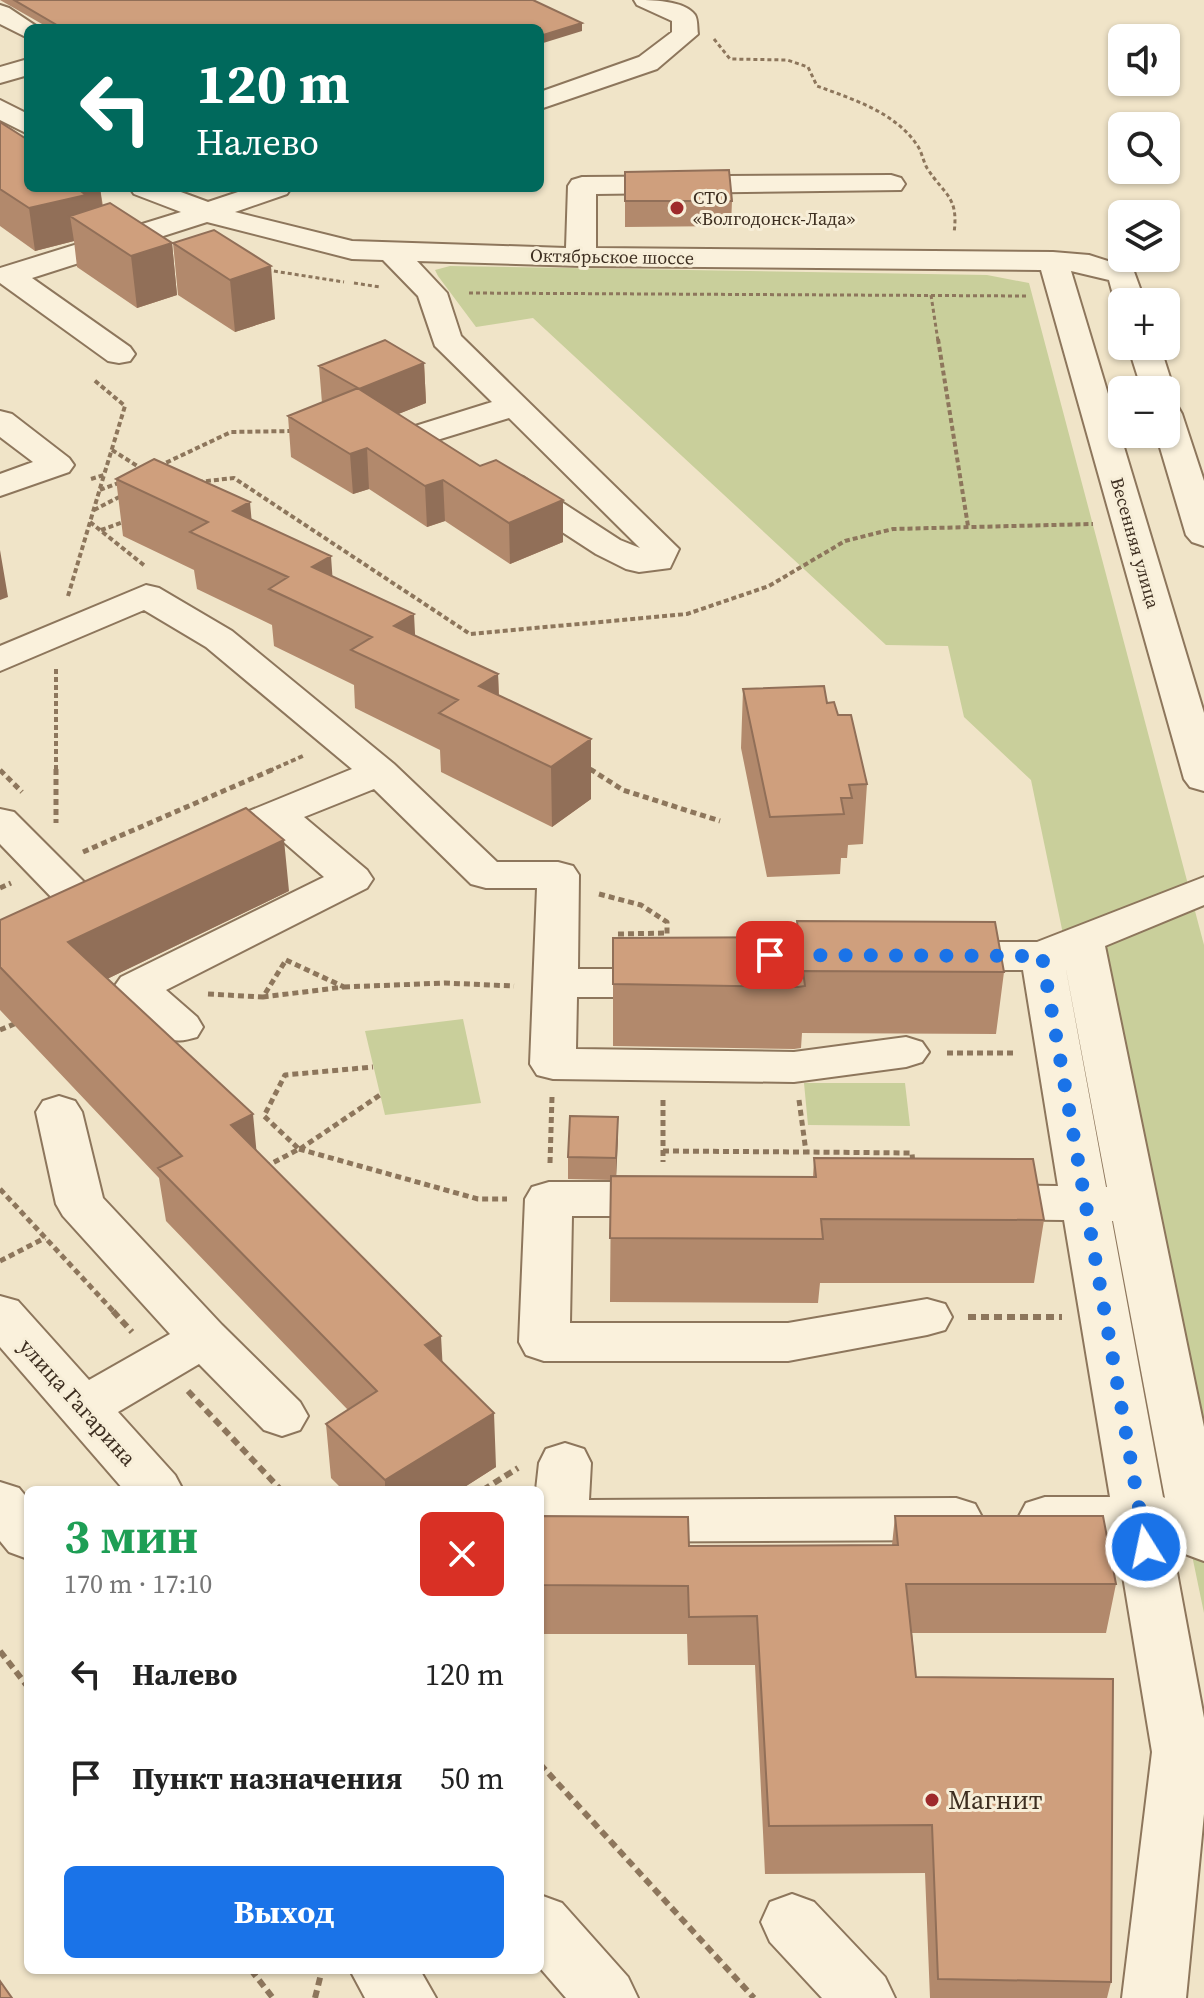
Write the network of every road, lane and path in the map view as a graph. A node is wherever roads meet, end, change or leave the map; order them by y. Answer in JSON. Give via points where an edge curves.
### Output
{"nodes":[{"id":1,"x":646,"y":0,"type":"edge"},
{"id":2,"x":0,"y":13,"type":"edge"},
{"id":3,"x":684,"y":17,"type":"junction"},
{"id":4,"x":24,"y":28,"type":"edge"},
{"id":5,"x":24,"y":68,"type":"edge"},
{"id":6,"x":0,"y":75,"type":"edge"},
{"id":7,"x":544,"y":100,"type":"edge"},
{"id":8,"x":0,"y":108,"type":"edge"},
{"id":9,"x":24,"y":123,"type":"edge"},
{"id":10,"x":891,"y":184,"type":"dead end"},
{"id":11,"x":154,"y":192,"type":"edge"},
{"id":12,"x":265,"y":192,"type":"edge"},
{"id":13,"x":205,"y":212,"type":"junction"},
{"id":14,"x":392,"y":252,"type":"junction"},
{"id":15,"x":581,"y":257,"type":"junction"},
{"id":16,"x":983,"y":260,"type":"junction"},
{"id":17,"x":1053,"y":261,"type":"junction"},
{"id":18,"x":5,"y":271,"type":"edge"},
{"id":19,"x":1126,"y":288,"type":"edge"},
{"id":20,"x":931,"y":295,"type":"dead end"},
{"id":21,"x":119,"y":354,"type":"joint"},
{"id":22,"x":515,"y":406,"type":"junction"},
{"id":23,"x":0,"y":421,"type":"edge"},
{"id":24,"x":307,"y":431,"type":"edge"},
{"id":25,"x":1178,"y":448,"type":"edge"},
{"id":26,"x":112,"y":450,"type":"junction"},
{"id":27,"x":146,"y":472,"type":"junction"},
{"id":28,"x":104,"y":475,"type":"junction"},
{"id":29,"x":134,"y":477,"type":"edge"},
{"id":30,"x":89,"y":480,"type":"dead end"},
{"id":31,"x":123,"y":481,"type":"edge"},
{"id":32,"x":0,"y":486,"type":"edge"},
{"id":33,"x":100,"y":491,"type":"junction"},
{"id":34,"x":1201,"y":517,"type":"edge"},
{"id":35,"x":129,"y":520,"type":"dead end"},
{"id":36,"x":968,"y":526,"type":"dead end"},
{"id":37,"x":100,"y":530,"type":"dead end"},
{"id":38,"x":57,"y":635,"type":"junction"},
{"id":39,"x":0,"y":660,"type":"edge"},
{"id":40,"x":341,"y":740,"type":"junction"},
{"id":41,"x":584,"y":764,"type":"edge"},
{"id":42,"x":380,"y":772,"type":"junction"},
{"id":43,"x":1204,"y":779,"type":"edge"},
{"id":44,"x":277,"y":815,"type":"junction"},
{"id":45,"x":0,"y":821,"type":"edge"},
{"id":46,"x":720,"y":821,"type":"dead end"},
{"id":47,"x":177,"y":854,"type":"edge"},
{"id":48,"x":65,"y":883,"type":"junction"},
{"id":49,"x":0,"y":888,"type":"edge"},
{"id":50,"x":1204,"y":890,"type":"edge"},
{"id":51,"x":558,"y":891,"type":"junction"},
{"id":52,"x":667,"y":933,"type":"junction"},
{"id":53,"x":618,"y":934,"type":"edge"},
{"id":54,"x":1062,"y":948,"type":"junction"},
{"id":55,"x":898,"y":955,"type":"edge"},
{"id":56,"x":669,"y":983,"type":"junction"},
{"id":57,"x":716,"y":983,"type":"edge"},
{"id":58,"x":344,"y":987,"type":"junction"},
{"id":59,"x":556,"y":987,"type":"junction"},
{"id":60,"x":27,"y":1018,"type":"edge"},
{"id":61,"x":181,"y":1027,"type":"dead end"},
{"id":62,"x":0,"y":1030,"type":"edge"},
{"id":63,"x":906,"y":1052,"type":"joint"},
{"id":64,"x":1059,"y":1053,"type":"junction"},
{"id":65,"x":553,"y":1064,"type":"junction"},
{"id":66,"x":663,"y":1065,"type":"junction"},
{"id":67,"x":373,"y":1067,"type":"dead end"},
{"id":68,"x":794,"y":1067,"type":"junction"},
{"id":69,"x":380,"y":1095,"type":"dead end"},
{"id":70,"x":59,"y":1112,"type":"dead end"},
{"id":71,"x":299,"y":1149,"type":"junction"},
{"id":72,"x":663,"y":1151,"type":"junction"},
{"id":73,"x":806,"y":1152,"type":"junction"},
{"id":74,"x":259,"y":1171,"type":"edge"},
{"id":75,"x":549,"y":1199,"type":"junction"},
{"id":76,"x":664,"y":1199,"type":"junction"},
{"id":77,"x":711,"y":1199,"type":"edge"},
{"id":78,"x":915,"y":1201,"type":"joint"},
{"id":79,"x":80,"y":1204,"type":"junction"},
{"id":80,"x":1085,"y":1204,"type":"junction"},
{"id":81,"x":1134,"y":1204,"type":"junction"},
{"id":82,"x":0,"y":1261,"type":"edge"},
{"id":83,"x":0,"y":1314,"type":"edge"},
{"id":84,"x":927,"y":1317,"type":"joint"},
{"id":85,"x":1105,"y":1317,"type":"junction"},
{"id":86,"x":204,"y":1338,"type":"junction"},
{"id":87,"x":83,"y":1408,"type":"junction"},
{"id":88,"x":282,"y":1416,"type":"dead end"},
{"id":89,"x":565,"y":1463,"type":"dead end"},
{"id":90,"x":152,"y":1486,"type":"edge"},
{"id":91,"x":0,"y":1503,"type":"edge"},
{"id":92,"x":1180,"y":1525,"type":"edge"},
{"id":93,"x":24,"y":1532,"type":"edge"},
{"id":94,"x":0,"y":1651,"type":"edge"},
{"id":95,"x":24,"y":1682,"type":"edge"},
{"id":96,"x":544,"y":1768,"type":"edge"},
{"id":97,"x":792,"y":1922,"type":"dead end"},
{"id":98,"x":544,"y":1928,"type":"edge"},
{"id":99,"x":254,"y":1974,"type":"edge"},
{"id":100,"x":321,"y":1974,"type":"edge"},
{"id":101,"x":384,"y":1974,"type":"edge"},
{"id":102,"x":273,"y":1998,"type":"edge"},
{"id":103,"x":315,"y":1998,"type":"edge"},
{"id":104,"x":404,"y":1998,"type":"edge"},
{"id":105,"x":606,"y":1998,"type":"edge"},
{"id":106,"x":754,"y":1998,"type":"edge"},
{"id":107,"x":863,"y":1998,"type":"edge"},
{"id":108,"x":1154,"y":1998,"type":"edge"}],
"edges":[{"from":1,"to":3,"type":"street"},
{"from":2,"to":4,"type":"street"},
{"from":3,"to":7,"type":"street","via":[[685,34],[648,63]]},
{"from":3,"to":16,"type":"path","via":[[730,59],[787,60],[808,67],[817,86],[882,111],[918,146],[927,167],[950,190],[958,212],[954,236]]},
{"from":5,"to":6,"type":"street"},
{"from":8,"to":9,"type":"street"},
{"from":10,"to":15,"type":"street","via":[[582,186]]},
{"from":11,"to":13,"type":"street","name":"Октябрьское шоссе"},
{"from":12,"to":13,"type":"street"},
{"from":13,"to":14,"type":"street","name":"Октябрьское шоссе","via":[[352,250]]},
{"from":13,"to":18,"type":"street","via":[[139,236]]},
{"from":14,"to":15,"type":"street","name":"Октябрьское шоссе"},
{"from":14,"to":22,"type":"street","via":[[432,293],[446,339]]},
{"from":15,"to":16,"type":"street","name":"Октябрьское шоссе"},
{"from":16,"to":17,"type":"street","name":"Октябрьское шоссе"},
{"from":17,"to":19,"type":"street","name":"Октябрьское шоссе","via":[[1089,264],[1122,275]]},
{"from":17,"to":43,"type":"street","name":"Весенняя улица"},
{"from":18,"to":21,"type":"street"},
{"from":20,"to":36,"type":"path"},
{"from":21,"to":26,"type":"path","via":[[79,368],[125,406]]},
{"from":22,"to":22,"type":"street","via":[[661,549],[657,560],[639,561],[608,547],[424,434]]},
{"from":23,"to":32,"type":"street","via":[[57,465]]},
{"from":24,"to":27,"type":"path","via":[[231,432]]},
{"from":25,"to":34,"type":"street"},
{"from":26,"to":27,"type":"path"},
{"from":26,"to":28,"type":"path"},
{"from":27,"to":29,"type":"path"},
{"from":28,"to":30,"type":"path"},
{"from":28,"to":33,"type":"path"},
{"from":31,"to":33,"type":"path"},
{"from":33,"to":38,"type":"path"},
{"from":35,"to":37,"type":"path"},
{"from":38,"to":39,"type":"street"},
{"from":38,"to":40,"type":"street","via":[[146,596],[219,639]]},
{"from":38,"to":48,"type":"path"},
{"from":40,"to":42,"type":"street"},
{"from":40,"to":48,"type":"path"},
{"from":41,"to":46,"type":"path","via":[[623,790]]},
{"from":42,"to":44,"type":"street"},
{"from":42,"to":51,"type":"street","via":[[486,875],[558,875]]},
{"from":44,"to":47,"type":"street"},
{"from":44,"to":61,"type":"street","via":[[352,879],[136,987]]},
{"from":45,"to":48,"type":"street"},
{"from":48,"to":49,"type":"path"},
{"from":50,"to":54,"type":"street"},
{"from":51,"to":52,"type":"path","via":[[606,894],[641,905],[667,922]]},
{"from":51,"to":59,"type":"street"},
{"from":52,"to":53,"type":"path"},
{"from":52,"to":56,"type":"path"},
{"from":54,"to":55,"type":"street"},
{"from":54,"to":64,"type":"street"},
{"from":54,"to":81,"type":"street"},
{"from":56,"to":57,"type":"street"},
{"from":56,"to":59,"type":"street"},
{"from":58,"to":58,"type":"path","via":[[286,960],[263,997],[277,995]]},
{"from":58,"to":59,"type":"path"},
{"from":59,"to":65,"type":"street"},
{"from":60,"to":62,"type":"path"},
{"from":63,"to":64,"type":"path"},
{"from":63,"to":68,"type":"street"},
{"from":64,"to":80,"type":"street"},
{"from":65,"to":66,"type":"street"},
{"from":65,"to":75,"type":"path"},
{"from":66,"to":68,"type":"street"},
{"from":66,"to":72,"type":"path"},
{"from":67,"to":71,"type":"path","via":[[285,1075],[264,1116]]},
{"from":68,"to":73,"type":"path"},
{"from":69,"to":71,"type":"path"},
{"from":70,"to":79,"type":"street"},
{"from":71,"to":74,"type":"path"},
{"from":71,"to":75,"type":"path","via":[[478,1199]]},
{"from":72,"to":73,"type":"path"},
{"from":72,"to":76,"type":"path"},
{"from":73,"to":78,"type":"path","via":[[912,1153]]},
{"from":75,"to":76,"type":"street"},
{"from":75,"to":84,"type":"street","via":[[544,1342],[788,1342]]},
{"from":76,"to":77,"type":"street"},
{"from":78,"to":80,"type":"street"},
{"from":79,"to":82,"type":"path","via":[[45,1238]]},
{"from":79,"to":86,"type":"street"},
{"from":80,"to":81,"type":"street"},
{"from":80,"to":85,"type":"street"},
{"from":81,"to":92,"type":"street"},
{"from":83,"to":87,"type":"street","name":"улица Гагарина"},
{"from":84,"to":85,"type":"path"},
{"from":85,"to":92,"type":"street"},
{"from":86,"to":87,"type":"street"},
{"from":86,"to":88,"type":"street"},
{"from":87,"to":90,"type":"street","name":"улица Гагарина"},
{"from":89,"to":92,"type":"street","via":[[561,1521]]},
{"from":91,"to":93,"type":"street"},
{"from":92,"to":108,"type":"street","via":[[1181,1752]]},
{"from":94,"to":95,"type":"path"},
{"from":96,"to":106,"type":"path"},
{"from":97,"to":107,"type":"street"},
{"from":98,"to":105,"type":"street"},
{"from":99,"to":102,"type":"path"},
{"from":100,"to":103,"type":"path"},
{"from":101,"to":104,"type":"street"}]}
